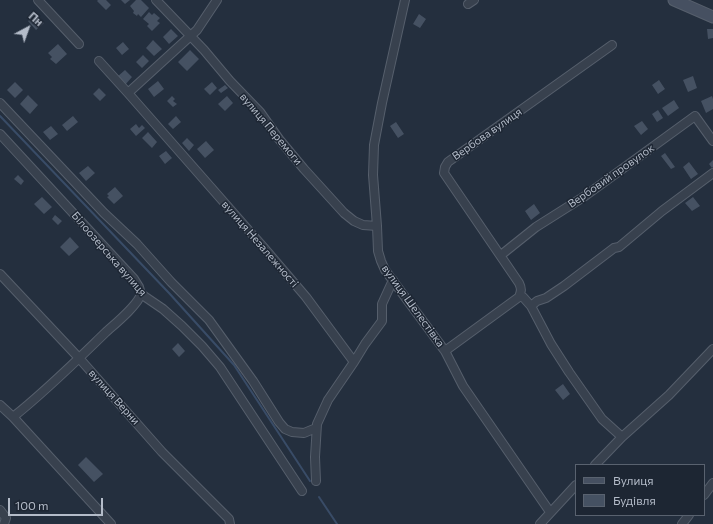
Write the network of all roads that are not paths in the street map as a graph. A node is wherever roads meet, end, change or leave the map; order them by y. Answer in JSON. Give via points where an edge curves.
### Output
{"nodes":[{"id":1,"x":38,"y":0,"type":"edge"},
{"id":2,"x":156,"y":0,"type":"edge"},
{"id":3,"x":217,"y":0,"type":"edge"},
{"id":4,"x":405,"y":0,"type":"edge"},
{"id":5,"x":674,"y":0,"type":"edge"},
{"id":6,"x":713,"y":17,"type":"edge"},
{"id":7,"x":190,"y":36,"type":"junction"},
{"id":8,"x":79,"y":44,"type":"dead end"},
{"id":9,"x":612,"y":45,"type":"dead end"},
{"id":10,"x":98,"y":61,"type":"dead end"},
{"id":11,"x":128,"y":93,"type":"junction"},
{"id":12,"x":0,"y":103,"type":"edge"},
{"id":13,"x":0,"y":134,"type":"edge"},
{"id":14,"x":713,"y":141,"type":"edge"},
{"id":15,"x":713,"y":173,"type":"edge"},
{"id":16,"x":377,"y":226,"type":"junction"},
{"id":17,"x":501,"y":255,"type":"junction"},
{"id":18,"x":0,"y":274,"type":"edge"},
{"id":19,"x":393,"y":280,"type":"junction"},
{"id":20,"x":141,"y":294,"type":"junction"},
{"id":21,"x":519,"y":297,"type":"junction"},
{"id":22,"x":531,"y":306,"type":"junction"},
{"id":23,"x":713,"y":349,"type":"edge"},
{"id":24,"x":445,"y":351,"type":"junction"},
{"id":25,"x":79,"y":358,"type":"junction"},
{"id":26,"x":354,"y":362,"type":"junction"},
{"id":27,"x":0,"y":405,"type":"edge"},
{"id":28,"x":13,"y":417,"type":"junction"},
{"id":29,"x":316,"y":428,"type":"junction"},
{"id":30,"x":622,"y":437,"type":"junction"},
{"id":31,"x":596,"y":464,"type":"edge"},
{"id":32,"x":316,"y":481,"type":"dead end"},
{"id":33,"x":713,"y":483,"type":"edge"},
{"id":34,"x":575,"y":487,"type":"edge"},
{"id":35,"x":302,"y":491,"type":"dead end"},
{"id":36,"x":705,"y":493,"type":"edge"},
{"id":37,"x":0,"y":510,"type":"edge"},
{"id":38,"x":550,"y":512,"type":"junction"},
{"id":39,"x":688,"y":516,"type":"edge"},
{"id":40,"x":230,"y":522,"type":"edge"},
{"id":41,"x":544,"y":523,"type":"edge"},
{"id":42,"x":4,"y":524,"type":"edge"},
{"id":43,"x":111,"y":524,"type":"edge"},
{"id":44,"x":682,"y":524,"type":"edge"}],
"edges":[{"from":1,"to":8,"type":"street"},
{"from":2,"to":7,"type":"street","name":"вулиця Перемоги"},
{"from":3,"to":7,"type":"street"},
{"from":4,"to":16,"type":"street","name":"вулиця Шелестівка","via":[[374,145],[372,175]]},
{"from":5,"to":6,"type":"street"},
{"from":7,"to":11,"type":"street"},
{"from":7,"to":16,"type":"street","name":"вулиця Перемоги","via":[[260,112],[284,145],[344,213],[363,225]]},
{"from":9,"to":17,"type":"street","name":"Вербова вулиця","via":[[448,162],[445,167],[446,178]]},
{"from":10,"to":11,"type":"street","name":"вулиця Незалежності"},
{"from":11,"to":26,"type":"street","name":"вулиця Незалежності","via":[[306,297]]},
{"from":12,"to":29,"type":"street","name":"Білоозерська вулиця","via":[[209,320],[285,429],[304,433]]},
{"from":13,"to":20,"type":"street","name":"Білоозерська вулиця","via":[[134,279]]},
{"from":14,"to":17,"type":"street","name":"Вербовий провулок","via":[[695,116],[585,196],[536,227]]},
{"from":15,"to":22,"type":"street","via":[[619,247]]},
{"from":16,"to":19,"type":"street","name":"вулиця Шелестівка","via":[[378,251],[385,270]]},
{"from":17,"to":21,"type":"street","name":"Вербова вулиця","via":[[522,288]]},
{"from":18,"to":25,"type":"street","name":"вулиця Верни"},
{"from":19,"to":24,"type":"street","name":"вулиця Шелестівка"},
{"from":19,"to":26,"type":"street","via":[[382,304],[382,320]]},
{"from":20,"to":25,"type":"street","via":[[140,299]]},
{"from":20,"to":35,"type":"street","name":"Білоозерська вулиця","via":[[182,326],[220,367]]},
{"from":21,"to":22,"type":"street","via":[[523,297]]},
{"from":21,"to":24,"type":"street"},
{"from":22,"to":30,"type":"street","via":[[569,372],[602,419]]},
{"from":23,"to":30,"type":"street","via":[[669,395]]},
{"from":24,"to":38,"type":"street","name":"вулиця Шелестівка","via":[[462,386]]},
{"from":25,"to":28,"type":"street"},
{"from":25,"to":40,"type":"street","name":"вулиця Верни","via":[[162,452]]},
{"from":26,"to":29,"type":"street","via":[[328,400]]},
{"from":27,"to":28,"type":"street"},
{"from":28,"to":43,"type":"street"},
{"from":29,"to":32,"type":"street"},
{"from":30,"to":31,"type":"street"},
{"from":33,"to":36,"type":"street"},
{"from":34,"to":38,"type":"street"},
{"from":37,"to":42,"type":"street","via":[[6,518]]},
{"from":38,"to":41,"type":"street"},
{"from":39,"to":44,"type":"street"}]}
